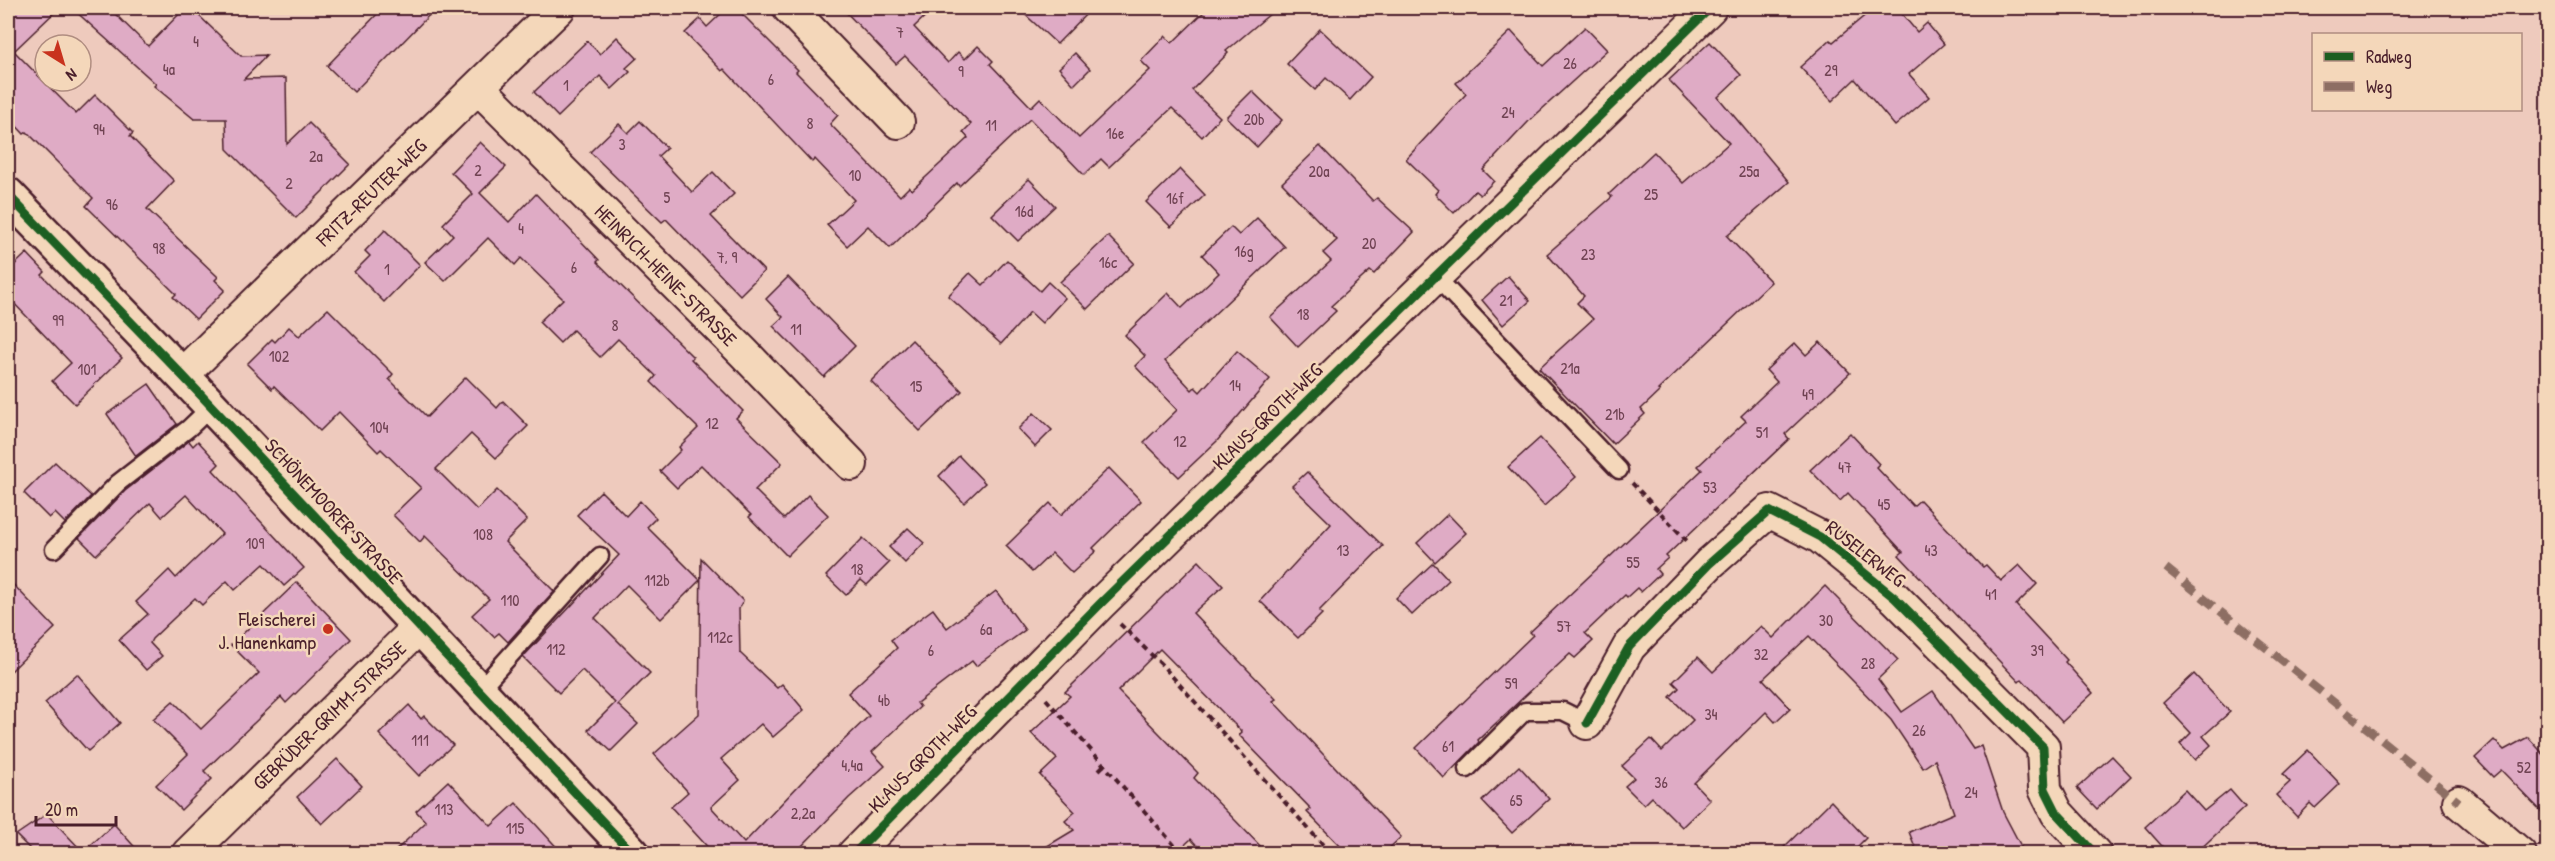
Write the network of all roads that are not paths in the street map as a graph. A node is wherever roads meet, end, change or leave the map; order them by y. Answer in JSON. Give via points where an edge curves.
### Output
{"nodes":[{"id":1,"x":560,"y":8,"type":"edge"},
{"id":2,"x":789,"y":8,"type":"edge"},
{"id":3,"x":1710,"y":8,"type":"edge"},
{"id":4,"x":479,"y":88,"type":"junction"},
{"id":5,"x":898,"y":122,"type":"dead end"},
{"id":6,"x":8,"y":195,"type":"edge"},
{"id":7,"x":1436,"y":277,"type":"junction"},
{"id":8,"x":182,"y":375,"type":"junction"},
{"id":9,"x":212,"y":407,"type":"junction"},
{"id":10,"x":851,"y":464,"type":"dead end"},
{"id":11,"x":1619,"y":470,"type":"road end"},
{"id":12,"x":54,"y":549,"type":"dead end"},
{"id":13,"x":600,"y":556,"type":"dead end"},
{"id":14,"x":419,"y":627,"type":"junction"},
{"id":15,"x":479,"y":690,"type":"junction"},
{"id":16,"x":1587,"y":723,"type":"joint"},
{"id":17,"x":1467,"y":769,"type":"dead end"},
{"id":18,"x":2459,"y":802,"type":"dead end"},
{"id":19,"x":188,"y":854,"type":"edge"},
{"id":20,"x":633,"y":854,"type":"edge"},
{"id":21,"x":854,"y":854,"type":"edge"},
{"id":22,"x":2095,"y":854,"type":"edge"},
{"id":23,"x":2520,"y":854,"type":"edge"}],
"edges":[{"from":1,"to":4,"type":"street","name":"FRITZ-REUTER-WEG"},
{"from":2,"to":5,"type":"street"},
{"from":3,"to":7,"type":"street","name":"KLAUS-GROTH-WEG"},
{"from":4,"to":8,"type":"street","name":"FRITZ-REUTER-WEG"},
{"from":4,"to":10,"type":"street","name":"HEINRICH-HEINE-STRASSE"},
{"from":6,"to":8,"type":"street","name":"SCHÖNEMOORER STRASSE"},
{"from":7,"to":11,"type":"lane"},
{"from":7,"to":21,"type":"street","name":"KLAUS-GROTH-WEG","via":[[1100,604]]},
{"from":8,"to":9,"type":"street","name":"SCHÖNEMOORER STRASSE"},
{"from":9,"to":12,"type":"lane","via":[[118,483]]},
{"from":9,"to":14,"type":"street","name":"SCHÖNEMOORER STRASSE"},
{"from":13,"to":15,"type":"lane"},
{"from":14,"to":15,"type":"street","name":"SCHÖNEMOORER STRASSE"},
{"from":14,"to":19,"type":"street","name":"GEBRÜDER-GRIMM-STRASSE"},
{"from":15,"to":20,"type":"street","name":"SCHÖNEMOORER STRASSE"},
{"from":16,"to":17,"type":"lane","via":[[1563,711],[1525,711]]},
{"from":16,"to":22,"type":"street","name":"RUSELERWEG","via":[[1629,647],[1709,564],[1769,511],[1820,537],[1894,598],[2043,747],[2045,789],[2057,813]]},
{"from":18,"to":23,"type":"street"}]}
